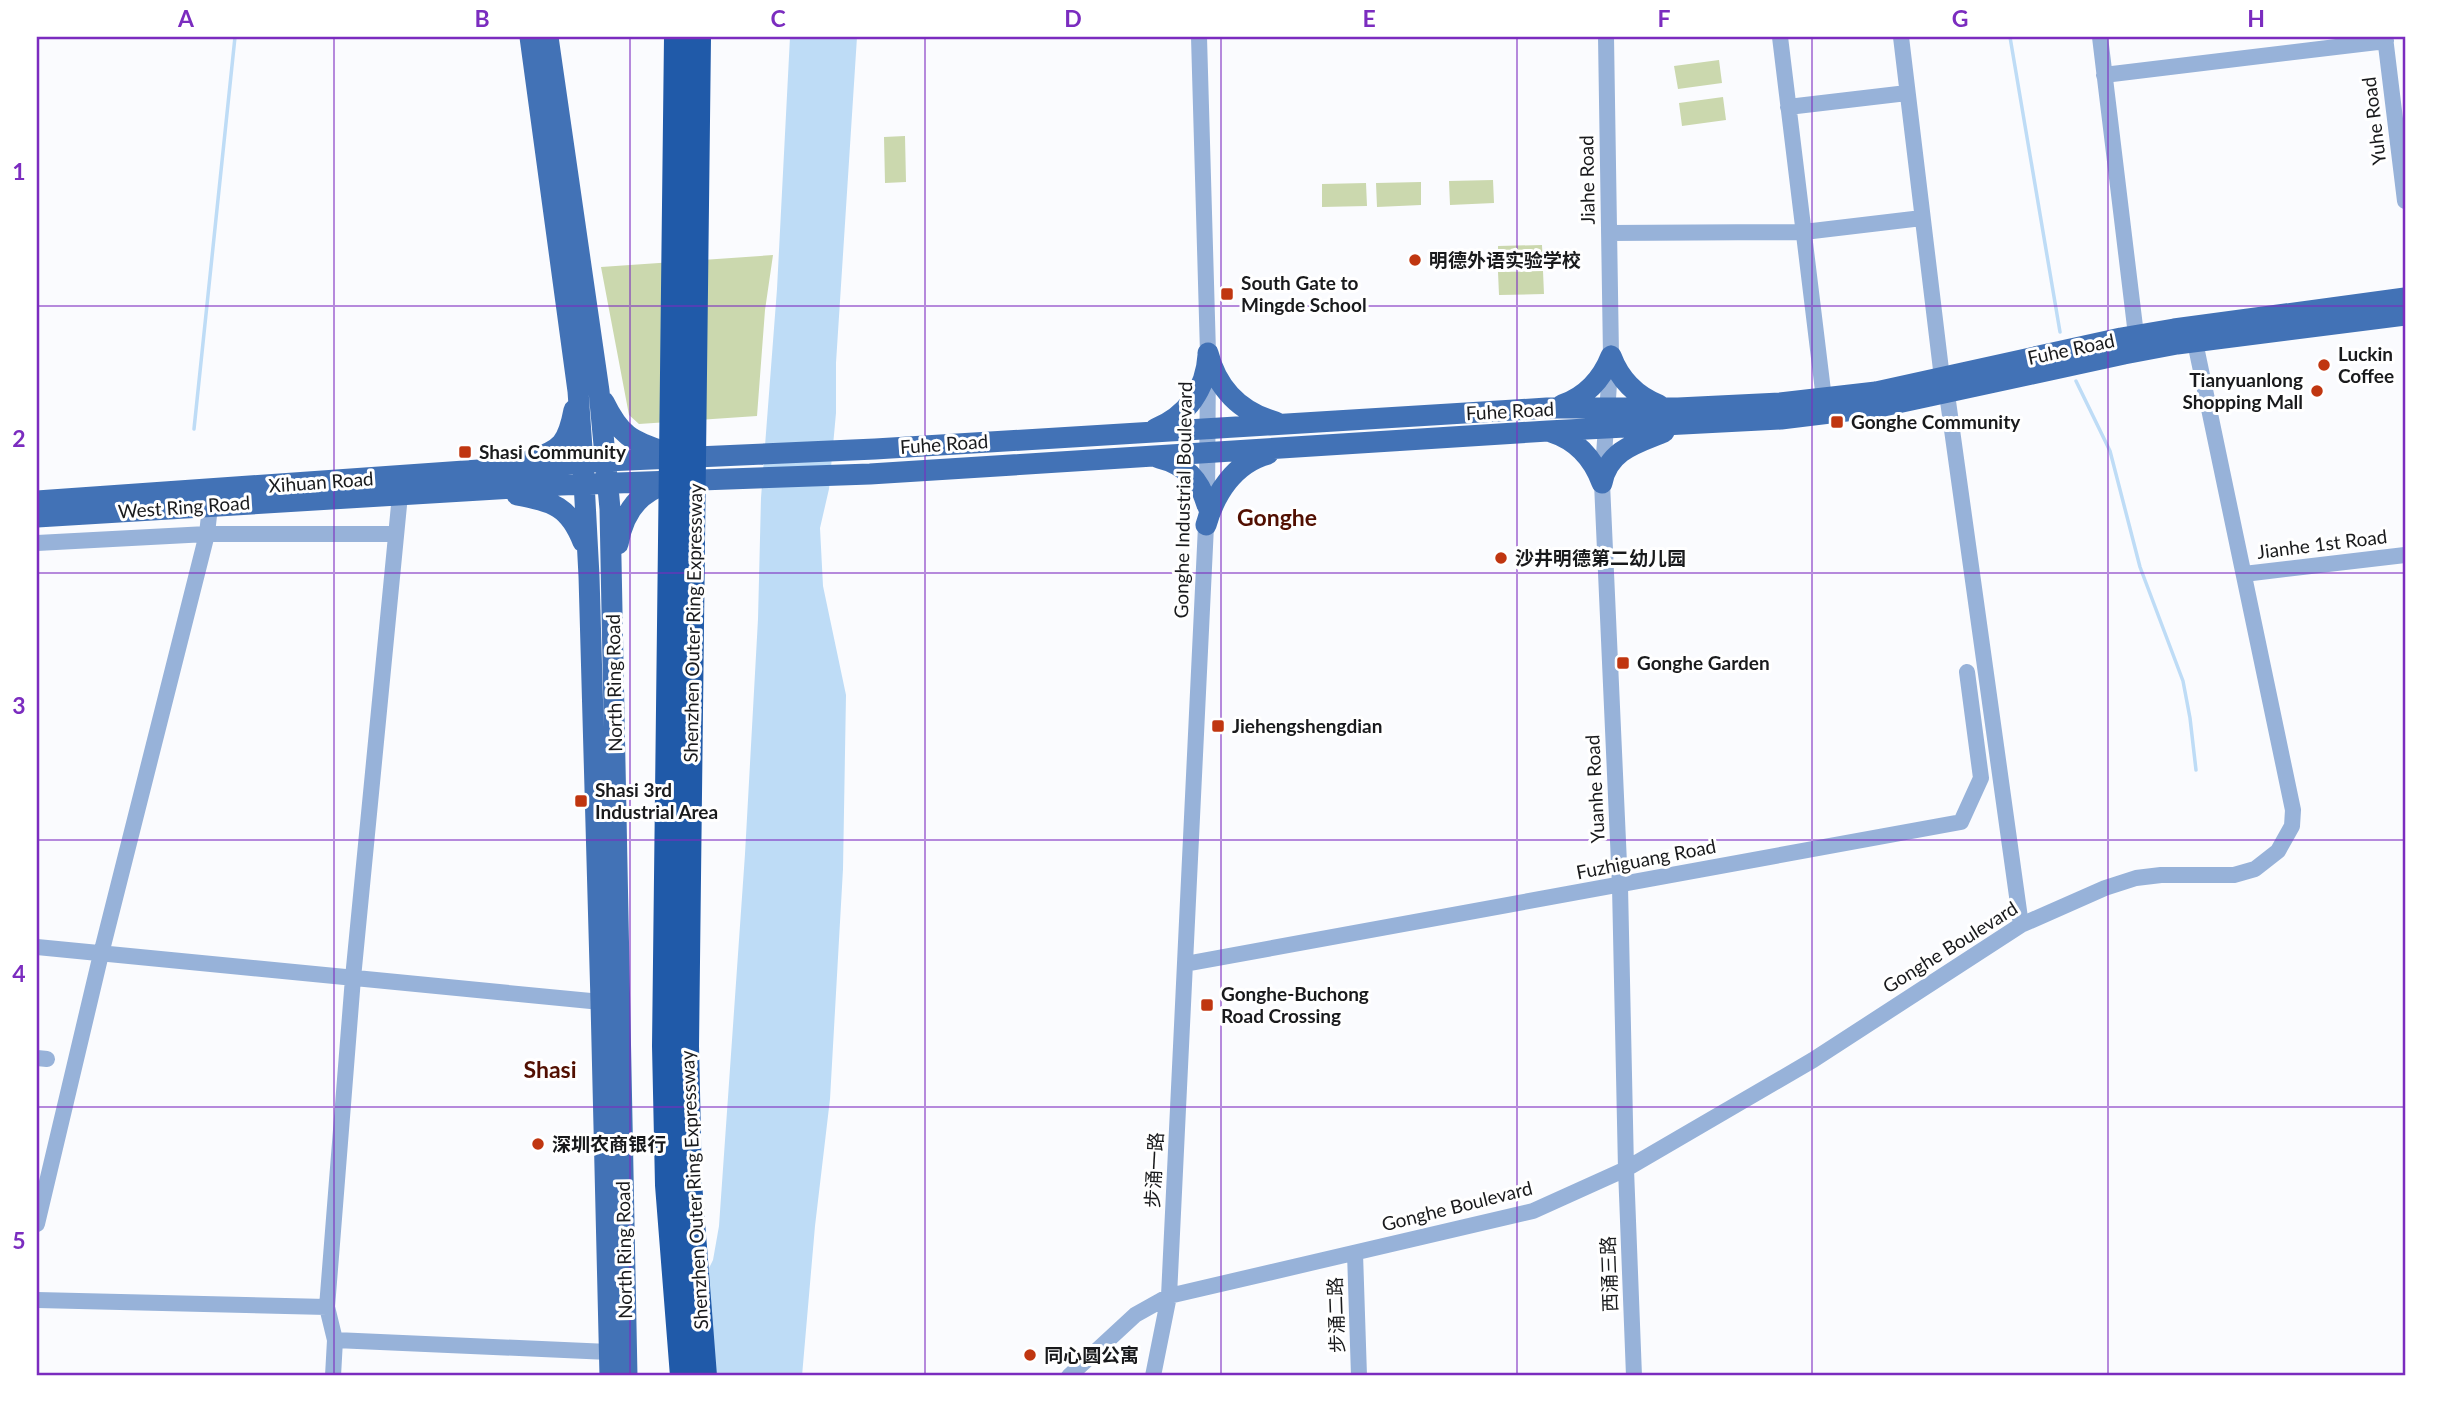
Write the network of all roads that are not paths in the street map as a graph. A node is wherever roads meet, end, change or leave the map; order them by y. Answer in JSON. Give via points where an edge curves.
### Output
{"nodes":[{"id":1,"x":530,"y":37,"type":"edge"},
{"id":2,"x":548,"y":37,"type":"edge"},
{"id":3,"x":674,"y":37,"type":"edge"},
{"id":4,"x":701,"y":37,"type":"edge"},
{"id":5,"x":1199,"y":37,"type":"edge"},
{"id":6,"x":1606,"y":37,"type":"edge"},
{"id":7,"x":1780,"y":37,"type":"edge"},
{"id":8,"x":1900,"y":37,"type":"edge"},
{"id":9,"x":2100,"y":37,"type":"edge"},
{"id":10,"x":2386,"y":39,"type":"edge"},
{"id":11,"x":2104,"y":75,"type":"junction"},
{"id":12,"x":687,"y":77,"type":"junction"},
{"id":13,"x":1907,"y":93,"type":"junction"},
{"id":14,"x":1788,"y":107,"type":"junction"},
{"id":15,"x":2405,"y":201,"type":"edge"},
{"id":16,"x":1922,"y":218,"type":"junction"},
{"id":17,"x":1804,"y":232,"type":"junction"},
{"id":18,"x":1609,"y":233,"type":"junction"},
{"id":19,"x":2405,"y":298,"type":"edge"},
{"id":20,"x":2405,"y":315,"type":"edge"},
{"id":21,"x":2136,"y":335,"type":"junction"},
{"id":22,"x":2195,"y":342,"type":"junction"},
{"id":23,"x":1208,"y":353,"type":"junction"},
{"id":24,"x":1611,"y":356,"type":"junction"},
{"id":25,"x":1945,"y":386,"type":"junction"},
{"id":26,"x":588,"y":391,"type":"junction"},
{"id":27,"x":1824,"y":399,"type":"junction"},
{"id":28,"x":1607,"y":407,"type":"junction"},
{"id":29,"x":1546,"y":408,"type":"junction"},
{"id":30,"x":1673,"y":417,"type":"junction"},
{"id":31,"x":1286,"y":424,"type":"junction"},
{"id":32,"x":1208,"y":429,"type":"junction"},
{"id":33,"x":1606,"y":429,"type":"junction"},
{"id":34,"x":1548,"y":431,"type":"junction"},
{"id":35,"x":1146,"y":432,"type":"junction"},
{"id":36,"x":1287,"y":448,"type":"junction"},
{"id":37,"x":1208,"y":453,"type":"junction"},
{"id":38,"x":680,"y":457,"type":"junction"},
{"id":39,"x":1146,"y":457,"type":"junction"},
{"id":40,"x":606,"y":461,"type":"junction"},
{"id":41,"x":583,"y":463,"type":"junction"},
{"id":42,"x":505,"y":469,"type":"junction"},
{"id":43,"x":680,"y":481,"type":"junction"},
{"id":44,"x":608,"y":483,"type":"junction"},
{"id":45,"x":1602,"y":483,"type":"junction"},
{"id":46,"x":583,"y":484,"type":"junction"},
{"id":47,"x":488,"y":490,"type":"junction"},
{"id":48,"x":400,"y":495,"type":"junction"},
{"id":49,"x":37,"y":501,"type":"edge"},
{"id":50,"x":210,"y":506,"type":"junction"},
{"id":51,"x":1207,"y":515,"type":"junction"},
{"id":52,"x":37,"y":517,"type":"edge"},
{"id":53,"x":206,"y":534,"type":"junction"},
{"id":54,"x":396,"y":534,"type":"junction"},
{"id":55,"x":37,"y":543,"type":"edge"},
{"id":56,"x":587,"y":552,"type":"junction"},
{"id":57,"x":2405,"y":555,"type":"edge"},
{"id":58,"x":2244,"y":574,"type":"junction"},
{"id":59,"x":612,"y":577,"type":"junction"},
{"id":60,"x":1967,"y":672,"type":"dead end"},
{"id":61,"x":1620,"y":886,"type":"junction"},
{"id":62,"x":2021,"y":925,"type":"junction"},
{"id":63,"x":37,"y":947,"type":"edge"},
{"id":64,"x":101,"y":954,"type":"junction"},
{"id":65,"x":1185,"y":964,"type":"junction"},
{"id":66,"x":353,"y":978,"type":"junction"},
{"id":67,"x":601,"y":1002,"type":"junction"},
{"id":68,"x":1626,"y":1169,"type":"junction"},
{"id":69,"x":37,"y":1224,"type":"edge"},
{"id":70,"x":1355,"y":1253,"type":"junction"},
{"id":71,"x":1170,"y":1296,"type":"junction"},
{"id":72,"x":37,"y":1300,"type":"edge"},
{"id":73,"x":327,"y":1307,"type":"junction"},
{"id":74,"x":335,"y":1340,"type":"junction"},
{"id":75,"x":609,"y":1352,"type":"junction"},
{"id":76,"x":333,"y":1376,"type":"edge"},
{"id":77,"x":610,"y":1376,"type":"edge"},
{"id":78,"x":628,"y":1376,"type":"edge"},
{"id":79,"x":682,"y":1376,"type":"edge"},
{"id":80,"x":705,"y":1376,"type":"edge"},
{"id":81,"x":1069,"y":1376,"type":"edge"},
{"id":82,"x":1153,"y":1376,"type":"edge"},
{"id":83,"x":1359,"y":1376,"type":"edge"},
{"id":84,"x":1634,"y":1376,"type":"edge"}],
"edges":[{"from":1,"to":26,"type":"main road","name":"North Ring Road"},
{"from":2,"to":26,"type":"main road","name":"North Ring Road"},
{"from":3,"to":12,"type":"highway"},
{"from":4,"to":12,"type":"highway"},
{"from":5,"to":23,"type":"street","name":"Gonghe Industrial Boulevard"},
{"from":6,"to":18,"type":"street","name":"Jiahe Road"},
{"from":7,"to":14,"type":"street"},
{"from":8,"to":13,"type":"street"},
{"from":9,"to":11,"type":"street"},
{"from":10,"to":11,"type":"street"},
{"from":10,"to":15,"type":"street","name":"Yuhe Road"},
{"from":11,"to":21,"type":"street"},
{"from":12,"to":79,"type":"highway","name":"Shenzhen Outer Ring Expressway","via":[[664,1046],[667,1185]]},
{"from":12,"to":80,"type":"highway","name":"Shenzhen Outer Ring Expressway","via":[[687,1046],[690,1183]]},
{"from":13,"to":14,"type":"street"},
{"from":13,"to":16,"type":"street"},
{"from":14,"to":17,"type":"street"},
{"from":16,"to":17,"type":"street"},
{"from":16,"to":25,"type":"street"},
{"from":17,"to":18,"type":"street"},
{"from":17,"to":27,"type":"street"},
{"from":18,"to":24,"type":"street","name":"Jiahe Road"},
{"from":19,"to":21,"type":"main road","name":"Fuhe Road"},
{"from":20,"to":22,"type":"main road","name":"Fuhe Road"},
{"from":21,"to":25,"type":"main road","name":"Fuhe Road"},
{"from":22,"to":25,"type":"main road","name":"Fuhe Road"},
{"from":22,"to":58,"type":"street","name":"Gonghe Boulevard"},
{"from":23,"to":31,"type":"main road","via":[[1215,374],[1235,401],[1254,414]]},
{"from":23,"to":32,"type":"street","name":"Gonghe Industrial Boulevard"},
{"from":23,"to":35,"type":"main road","via":[[1202,385],[1191,403],[1166,425]]},
{"from":24,"to":28,"type":"street","name":"Jiahe Road"},
{"from":24,"to":29,"type":"main road","via":[[1600,378],[1581,396]]},
{"from":24,"to":30,"type":"main road","via":[[1621,377],[1637,394]]},
{"from":25,"to":27,"type":"main road","name":"Fuhe Road"},
{"from":25,"to":30,"type":"main road","name":"Fuhe Road","via":[[1879,407],[1823,415]]},
{"from":25,"to":62,"type":"street"},
{"from":26,"to":38,"type":"main road","via":[[626,436]]},
{"from":26,"to":40,"type":"main road","name":"North Ring Road"},
{"from":26,"to":41,"type":"main road","name":"North Ring Road"},
{"from":26,"to":42,"type":"main road","via":[[562,444],[549,454]]},
{"from":27,"to":30,"type":"main road","name":"Fuhe Road"},
{"from":28,"to":29,"type":"main road","name":"Fuhe Road"},
{"from":28,"to":30,"type":"main road","name":"Fuhe Road"},
{"from":28,"to":33,"type":"street","name":"Yuanhe Road"},
{"from":29,"to":31,"type":"main road","name":"Fuhe Road"},
{"from":30,"to":33,"type":"main road","name":"Fuhe Road"},
{"from":30,"to":45,"type":"main road","via":[[1621,451],[1608,465]]},
{"from":31,"to":32,"type":"main road","name":"Fuhe Road"},
{"from":32,"to":35,"type":"main road","name":"Fuhe Road"},
{"from":32,"to":37,"type":"street","name":"Gonghe Industrial Boulevard"},
{"from":33,"to":34,"type":"main road","name":"Fuhe Road"},
{"from":33,"to":45,"type":"street","name":"Yuanhe Road"},
{"from":34,"to":36,"type":"main road","name":"Fuhe Road"},
{"from":34,"to":45,"type":"main road","via":[[1584,452]]},
{"from":35,"to":38,"type":"main road","name":"Fuhe Road"},
{"from":36,"to":37,"type":"main road","name":"Fuhe Road"},
{"from":36,"to":51,"type":"main road","via":[[1255,457],[1235,472]]},
{"from":37,"to":39,"type":"main road","name":"Fuhe Road"},
{"from":37,"to":51,"type":"street","name":"Gonghe Industrial Boulevard"},
{"from":38,"to":40,"type":"main road","name":"Fuhe Road"},
{"from":39,"to":43,"type":"main road","name":"Fuhe Road"},
{"from":39,"to":51,"type":"main road","via":[[1188,471],[1200,486]]},
{"from":40,"to":41,"type":"main road","name":"Xihuan Road"},
{"from":40,"to":44,"type":"main road","name":"North Ring Road"},
{"from":41,"to":42,"type":"main road","name":"Xihuan Road"},
{"from":41,"to":46,"type":"main road","name":"North Ring Road"},
{"from":42,"to":49,"type":"main road","name":"Xihuan Road"},
{"from":43,"to":44,"type":"main road","name":"Fuhe Road"},
{"from":43,"to":59,"type":"main road","via":[[654,488],[633,506],[621,530]]},
{"from":44,"to":46,"type":"main road","name":"Fuhe Road"},
{"from":44,"to":59,"type":"main road","name":"North Ring Road"},
{"from":45,"to":61,"type":"street","name":"Yuanhe Road"},
{"from":46,"to":47,"type":"main road","name":"West Ring Road"},
{"from":46,"to":56,"type":"main road","name":"North Ring Road"},
{"from":47,"to":48,"type":"main road","name":"West Ring Road"},
{"from":47,"to":56,"type":"main road","via":[[544,500],[561,508],[573,520]]},
{"from":48,"to":50,"type":"main road","name":"West Ring Road"},
{"from":48,"to":54,"type":"street"},
{"from":50,"to":52,"type":"main road","name":"West Ring Road"},
{"from":50,"to":53,"type":"street"},
{"from":51,"to":65,"type":"street","name":"Gonghe Industrial Boulevard"},
{"from":53,"to":54,"type":"street"},
{"from":53,"to":55,"type":"street"},
{"from":53,"to":64,"type":"street"},
{"from":54,"to":66,"type":"street"},
{"from":56,"to":67,"type":"main road","name":"North Ring Road"},
{"from":57,"to":58,"type":"street","name":"Jianhe 1st Road"},
{"from":58,"to":62,"type":"street","name":"Gonghe Boulevard","via":[[2293,810],[2292,827],[2278,851],[2255,869],[2234,875],[2136,878]]},
{"from":59,"to":78,"type":"main road","name":"North Ring Road"},
{"from":60,"to":61,"type":"street","name":"Fuzhiguang Road","via":[[1981,778],[1961,822]]},
{"from":61,"to":65,"type":"street","name":"Fuzhiguang Road"},
{"from":61,"to":68,"type":"street","name":"Yuanhe Road"},
{"from":62,"to":68,"type":"street","name":"Gonghe Boulevard","via":[[1813,1060]]},
{"from":63,"to":64,"type":"street"},
{"from":64,"to":66,"type":"street"},
{"from":64,"to":69,"type":"street"},
{"from":65,"to":71,"type":"street","name":"步涌一路"},
{"from":66,"to":67,"type":"street"},
{"from":66,"to":73,"type":"street"},
{"from":67,"to":75,"type":"main road","name":"North Ring Road"},
{"from":68,"to":70,"type":"street","name":"Gonghe Boulevard","via":[[1533,1211]]},
{"from":68,"to":84,"type":"street","name":"西涌三路"},
{"from":70,"to":71,"type":"street","name":"Gonghe Boulevard"},
{"from":70,"to":83,"type":"street","name":"步涌二路"},
{"from":71,"to":81,"type":"street","name":"Gonghe Boulevard","via":[[1135,1315]]},
{"from":71,"to":82,"type":"street","name":"步涌一路"},
{"from":72,"to":73,"type":"street"},
{"from":73,"to":74,"type":"street"},
{"from":74,"to":75,"type":"street"},
{"from":74,"to":76,"type":"street"},
{"from":75,"to":77,"type":"main road","name":"North Ring Road"}]}
